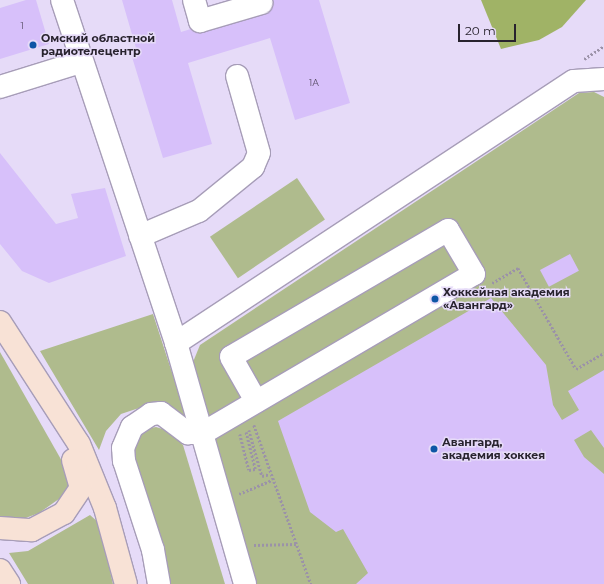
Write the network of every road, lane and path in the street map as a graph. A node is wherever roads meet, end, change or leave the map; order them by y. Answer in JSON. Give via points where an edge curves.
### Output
{"nodes":[{"id":1,"x":62,"y":0,"type":"edge"},
{"id":2,"x":194,"y":0,"type":"edge"},
{"id":3,"x":261,"y":2,"type":"dead end"},
{"id":4,"x":81,"y":62,"type":"junction"},
{"id":5,"x":238,"y":76,"type":"dead end"},
{"id":6,"x":604,"y":79,"type":"edge"},
{"id":7,"x":0,"y":87,"type":"edge"},
{"id":8,"x":140,"y":236,"type":"junction"},
{"id":9,"x":484,"y":288,"type":"dead end"},
{"id":10,"x":0,"y":322,"type":"edge"},
{"id":11,"x":0,"y":341,"type":"edge"},
{"id":12,"x":176,"y":343,"type":"junction"},
{"id":13,"x":604,"y":353,"type":"edge"},
{"id":14,"x":256,"y":401,"type":"junction"},
{"id":15,"x":248,"y":424,"type":"dead end"},
{"id":16,"x":238,"y":428,"type":"dead end"},
{"id":17,"x":203,"y":433,"type":"junction"},
{"id":18,"x":270,"y":474,"type":"junction"},
{"id":19,"x":272,"y":480,"type":"junction"},
{"id":20,"x":221,"y":501,"type":"junction"},
{"id":21,"x":0,"y":528,"type":"edge"},
{"id":22,"x":296,"y":544,"type":"junction"},
{"id":23,"x":234,"y":546,"type":"junction"},
{"id":24,"x":0,"y":570,"type":"edge"},
{"id":25,"x":9,"y":584,"type":"edge"},
{"id":26,"x":126,"y":584,"type":"edge"},
{"id":27,"x":159,"y":584,"type":"edge"},
{"id":28,"x":244,"y":584,"type":"edge"},
{"id":29,"x":311,"y":584,"type":"edge"}],
"edges":[{"from":1,"to":4,"type":"lane"},
{"from":2,"to":3,"type":"lane","via":[[200,21]]},
{"from":4,"to":7,"type":"lane"},
{"from":4,"to":8,"type":"lane"},
{"from":5,"to":8,"type":"lane","via":[[259,152],[253,167],[199,211]]},
{"from":6,"to":12,"type":"lane","via":[[574,81]]},
{"from":8,"to":12,"type":"lane"},
{"from":9,"to":13,"type":"path","via":[[518,268],[576,369]]},
{"from":10,"to":26,"type":"main road","via":[[79,444],[105,508]]},
{"from":11,"to":21,"type":"main road","via":[[70,453],[81,488],[75,502],[49,523],[32,530]]},
{"from":12,"to":17,"type":"lane"},
{"from":14,"to":14,"type":"lane","via":[[231,357],[448,230],[474,274]]},
{"from":14,"to":17,"type":"lane"},
{"from":15,"to":18,"type":"path","via":[[253,421]]},
{"from":16,"to":18,"type":"path","via":[[249,470],[255,469],[246,431],[250,429],[262,476]]},
{"from":17,"to":20,"type":"lane"},
{"from":17,"to":27,"type":"lane","via":[[188,433],[162,413],[141,419],[126,439],[124,461],[153,550]]},
{"from":18,"to":19,"type":"path"},
{"from":19,"to":20,"type":"path"},
{"from":19,"to":22,"type":"path"},
{"from":20,"to":23,"type":"lane"},
{"from":22,"to":23,"type":"path"},
{"from":22,"to":29,"type":"path"},
{"from":23,"to":28,"type":"lane"},
{"from":24,"to":25,"type":"main road"}]}
